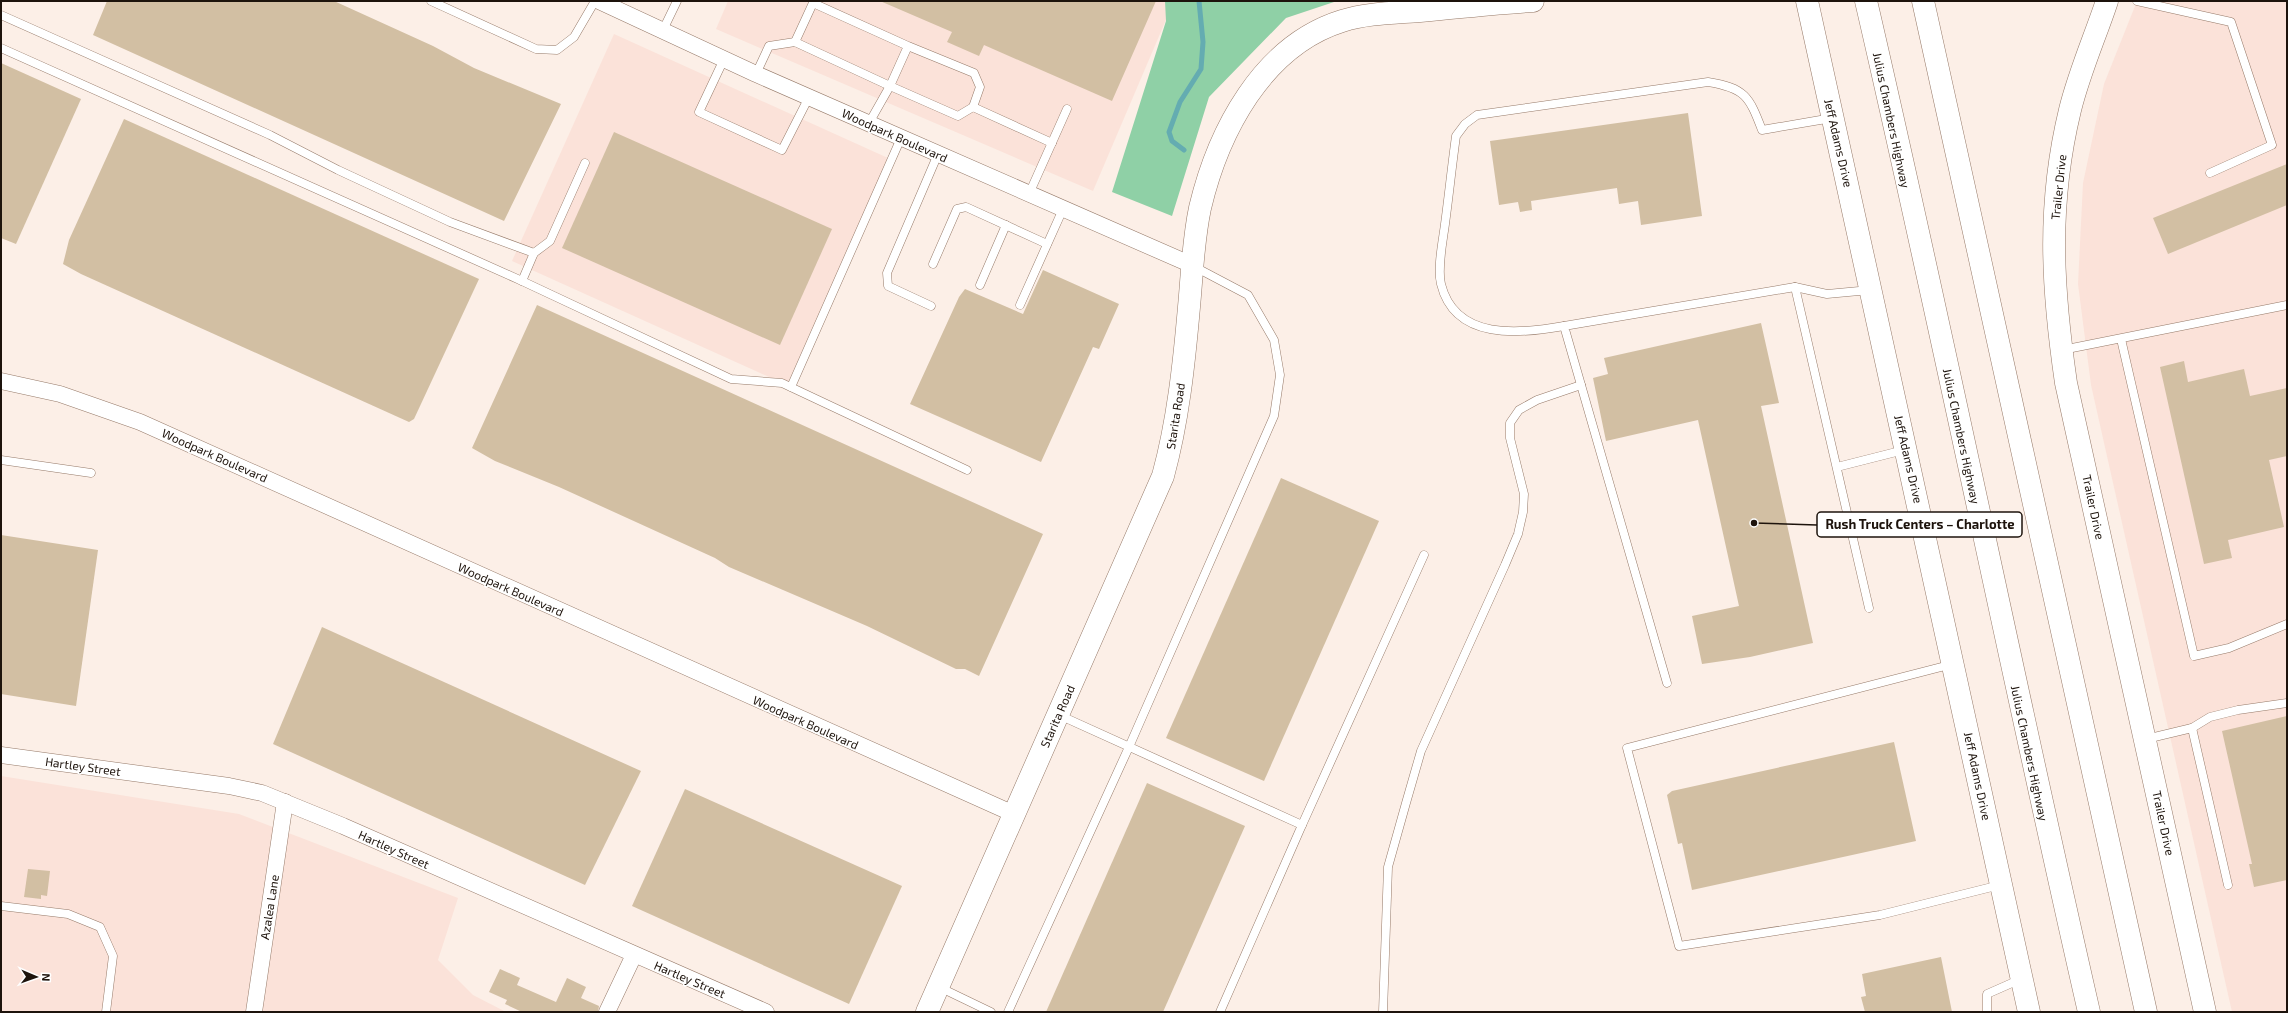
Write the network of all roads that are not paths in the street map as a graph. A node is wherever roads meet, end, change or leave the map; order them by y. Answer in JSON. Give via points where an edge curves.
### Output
{"nodes":[{"id":1,"x":431,"y":1,"type":"edge"},
{"id":2,"x":595,"y":1,"type":"edge"},
{"id":3,"x":599,"y":1,"type":"edge"},
{"id":4,"x":677,"y":1,"type":"edge"},
{"id":5,"x":1533,"y":1,"type":"edge"},
{"id":6,"x":1807,"y":1,"type":"edge"},
{"id":7,"x":1866,"y":1,"type":"edge"},
{"id":8,"x":1923,"y":1,"type":"edge"},
{"id":9,"x":2107,"y":1,"type":"edge"},
{"id":10,"x":2137,"y":1,"type":"edge"},
{"id":11,"x":1,"y":16,"type":"edge"},
{"id":12,"x":663,"y":30,"type":"junction"},
{"id":13,"x":795,"y":42,"type":"junction"},
{"id":14,"x":908,"y":46,"type":"junction"},
{"id":15,"x":1,"y":48,"type":"edge"},
{"id":16,"x":724,"y":59,"type":"junction"},
{"id":17,"x":756,"y":74,"type":"junction"},
{"id":18,"x":890,"y":86,"type":"junction"},
{"id":19,"x":809,"y":97,"type":"junction"},
{"id":20,"x":973,"y":107,"type":"junction"},
{"id":21,"x":1067,"y":109,"type":"dead end"},
{"id":22,"x":1833,"y":117,"type":"junction"},
{"id":23,"x":869,"y":123,"type":"junction"},
{"id":24,"x":901,"y":138,"type":"junction"},
{"id":25,"x":1052,"y":143,"type":"junction"},
{"id":26,"x":938,"y":154,"type":"junction"},
{"id":27,"x":585,"y":163,"type":"dead end"},
{"id":28,"x":2210,"y":173,"type":"dead end"},
{"id":29,"x":1029,"y":194,"type":"junction"},
{"id":30,"x":1063,"y":209,"type":"junction"},
{"id":31,"x":1006,"y":225,"type":"junction"},
{"id":32,"x":1047,"y":244,"type":"junction"},
{"id":33,"x":534,"y":253,"type":"junction"},
{"id":34,"x":933,"y":264,"type":"dead end"},
{"id":35,"x":1192,"y":265,"type":"junction"},
{"id":36,"x":522,"y":281,"type":"junction"},
{"id":37,"x":980,"y":285,"type":"dead end"},
{"id":38,"x":1795,"y":287,"type":"junction"},
{"id":39,"x":1871,"y":290,"type":"junction"},
{"id":40,"x":1020,"y":305,"type":"dead end"},
{"id":41,"x":2287,"y":305,"type":"edge"},
{"id":42,"x":931,"y":306,"type":"dead end"},
{"id":43,"x":1564,"y":326,"type":"junction"},
{"id":44,"x":2121,"y":339,"type":"junction"},
{"id":45,"x":2061,"y":351,"type":"junction"},
{"id":46,"x":1,"y":381,"type":"edge"},
{"id":47,"x":1581,"y":385,"type":"junction"},
{"id":48,"x":791,"y":387,"type":"junction"},
{"id":49,"x":1907,"y":450,"type":"junction"},
{"id":50,"x":1,"y":460,"type":"edge"},
{"id":51,"x":1838,"y":467,"type":"junction"},
{"id":52,"x":967,"y":470,"type":"dead end"},
{"id":53,"x":91,"y":473,"type":"dead end"},
{"id":54,"x":1424,"y":555,"type":"dead end"},
{"id":55,"x":1869,"y":608,"type":"dead end"},
{"id":56,"x":2287,"y":624,"type":"edge"},
{"id":57,"x":1954,"y":664,"type":"junction"},
{"id":58,"x":1667,"y":683,"type":"dead end"},
{"id":59,"x":2287,"y":703,"type":"edge"},
{"id":60,"x":1058,"y":714,"type":"junction"},
{"id":61,"x":2192,"y":728,"type":"junction"},
{"id":62,"x":2145,"y":739,"type":"junction"},
{"id":63,"x":1129,"y":747,"type":"junction"},
{"id":64,"x":1,"y":754,"type":"edge"},
{"id":65,"x":285,"y":802,"type":"junction"},
{"id":66,"x":1014,"y":814,"type":"junction"},
{"id":67,"x":1302,"y":824,"type":"junction"},
{"id":68,"x":2001,"y":885,"type":"junction"},
{"id":69,"x":2228,"y":885,"type":"dead end"},
{"id":70,"x":1,"y":906,"type":"edge"},
{"id":71,"x":634,"y":955,"type":"junction"},
{"id":72,"x":2022,"y":979,"type":"junction"},
{"id":73,"x":938,"y":987,"type":"junction"},
{"id":74,"x":758,"y":1010,"type":"edge"},
{"id":75,"x":106,"y":1012,"type":"edge"},
{"id":76,"x":254,"y":1012,"type":"edge"},
{"id":77,"x":606,"y":1012,"type":"edge"},
{"id":78,"x":927,"y":1012,"type":"edge"},
{"id":79,"x":991,"y":1012,"type":"edge"},
{"id":80,"x":1008,"y":1012,"type":"edge"},
{"id":81,"x":1220,"y":1012,"type":"edge"},
{"id":82,"x":1383,"y":1012,"type":"edge"},
{"id":83,"x":1987,"y":1012,"type":"edge"},
{"id":84,"x":2029,"y":1012,"type":"edge"},
{"id":85,"x":2089,"y":1012,"type":"edge"},
{"id":86,"x":2146,"y":1012,"type":"edge"},
{"id":87,"x":2205,"y":1012,"type":"edge"}],
"edges":[{"from":1,"to":2,"type":"lane","via":[[536,49],[557,50],[574,37]]},
{"from":3,"to":12,"type":"street","name":"Woodpark Boulevard"},
{"from":4,"to":12,"type":"lane"},
{"from":5,"to":35,"type":"main road","name":"Starita Road","via":[[1370,15],[1342,21],[1316,31],[1282,54],[1260,78],[1240,108],[1220,148],[1200,209]]},
{"from":6,"to":22,"type":"main road","name":"Jeff Adams Drive"},
{"from":7,"to":85,"type":"main road","name":"Julius Chambers Highway"},
{"from":8,"to":86,"type":"main road"},
{"from":9,"to":45,"type":"main road","name":"Trailer Drive","via":[[2070,110],[2057,186],[2053,260]]},
{"from":10,"to":28,"type":"lane","via":[[2231,22],[2272,145]]},
{"from":11,"to":33,"type":"lane","via":[[270,135],[450,222]]},
{"from":12,"to":16,"type":"street","name":"Woodpark Boulevard"},
{"from":13,"to":14,"type":"lane","via":[[814,3]]},
{"from":13,"to":17,"type":"lane","via":[[769,46]]},
{"from":13,"to":18,"type":"lane"},
{"from":14,"to":18,"type":"lane"},
{"from":14,"to":20,"type":"lane","via":[[974,73],[980,87]]},
{"from":15,"to":36,"type":"lane"},
{"from":16,"to":17,"type":"street","name":"Woodpark Boulevard"},
{"from":16,"to":19,"type":"lane","via":[[699,112],[782,150]]},
{"from":17,"to":19,"type":"street","name":"Woodpark Boulevard"},
{"from":18,"to":20,"type":"lane","via":[[958,116]]},
{"from":18,"to":23,"type":"lane"},
{"from":19,"to":23,"type":"street","name":"Woodpark Boulevard"},
{"from":20,"to":25,"type":"lane"},
{"from":21,"to":25,"type":"lane"},
{"from":22,"to":39,"type":"main road","name":"Jeff Adams Drive"},
{"from":22,"to":43,"type":"lane","via":[[1762,130],[1754,108],[1744,94],[1730,86],[1708,82],[1477,115],[1465,124],[1456,136],[1441,254],[1440,283],[1446,299],[1459,314],[1485,329],[1510,332]]},
{"from":23,"to":24,"type":"street","name":"Woodpark Boulevard"},
{"from":24,"to":26,"type":"street","name":"Woodpark Boulevard"},
{"from":24,"to":48,"type":"lane"},
{"from":25,"to":29,"type":"lane"},
{"from":26,"to":29,"type":"street","name":"Woodpark Boulevard"},
{"from":26,"to":42,"type":"lane","via":[[887,273],[888,286]]},
{"from":27,"to":33,"type":"lane","via":[[550,241]]},
{"from":29,"to":30,"type":"street","name":"Woodpark Boulevard"},
{"from":30,"to":32,"type":"lane"},
{"from":30,"to":35,"type":"street","name":"Woodpark Boulevard"},
{"from":31,"to":32,"type":"lane"},
{"from":31,"to":34,"type":"lane","via":[[966,207],[957,210]]},
{"from":31,"to":37,"type":"lane"},
{"from":32,"to":40,"type":"lane"},
{"from":33,"to":36,"type":"lane"},
{"from":35,"to":60,"type":"main road","name":"Starita Road","via":[[1176,424],[1163,476]]},
{"from":35,"to":63,"type":"lane","via":[[1248,295],[1274,340],[1280,375],[1274,416]]},
{"from":36,"to":48,"type":"lane","via":[[732,379],[782,383]]},
{"from":38,"to":39,"type":"lane","via":[[1827,294]]},
{"from":38,"to":43,"type":"lane"},
{"from":38,"to":51,"type":"lane"},
{"from":39,"to":49,"type":"main road","name":"Jeff Adams Drive"},
{"from":41,"to":44,"type":"lane"},
{"from":43,"to":47,"type":"lane"},
{"from":44,"to":45,"type":"lane"},
{"from":44,"to":56,"type":"lane","via":[[2194,656],[2230,648]]},
{"from":45,"to":62,"type":"main road","name":"Trailer Drive"},
{"from":46,"to":66,"type":"street","name":"Woodpark Boulevard","via":[[87,402],[140,422]]},
{"from":47,"to":58,"type":"lane"},
{"from":47,"to":82,"type":"lane","via":[[1537,400],[1519,410],[1510,423],[1510,438],[1524,494],[1523,512],[1518,534],[1505,566],[1421,751],[1388,867]]},
{"from":48,"to":52,"type":"lane"},
{"from":49,"to":51,"type":"lane"},
{"from":49,"to":57,"type":"main road","name":"Jeff Adams Drive"},
{"from":50,"to":53,"type":"lane"},
{"from":51,"to":55,"type":"lane"},
{"from":54,"to":67,"type":"lane"},
{"from":57,"to":68,"type":"main road","name":"Jeff Adams Drive"},
{"from":57,"to":68,"type":"lane","via":[[1627,748],[1679,946],[1880,915]]},
{"from":59,"to":61,"type":"lane","via":[[2217,715]]},
{"from":60,"to":63,"type":"lane"},
{"from":60,"to":66,"type":"main road","name":"Starita Road"},
{"from":61,"to":62,"type":"lane"},
{"from":61,"to":69,"type":"lane"},
{"from":62,"to":87,"type":"main road","name":"Trailer Drive"},
{"from":63,"to":67,"type":"lane"},
{"from":63,"to":80,"type":"lane"},
{"from":64,"to":65,"type":"street","name":"Hartley Street","via":[[229,786],[262,793]]},
{"from":65,"to":71,"type":"street","name":"Hartley Street"},
{"from":65,"to":76,"type":"street","name":"Azalea Lane"},
{"from":66,"to":73,"type":"main road","name":"Starita Road"},
{"from":67,"to":81,"type":"lane"},
{"from":68,"to":72,"type":"main road","name":"Jeff Adams Drive"},
{"from":70,"to":75,"type":"lane","via":[[68,914],[100,927],[113,956]]},
{"from":71,"to":74,"type":"street","name":"Hartley Street"},
{"from":71,"to":77,"type":"street"},
{"from":72,"to":83,"type":"lane","via":[[1987,994]]},
{"from":72,"to":84,"type":"main road","name":"Jeff Adams Drive"},
{"from":73,"to":78,"type":"main road","name":"Starita Road"},
{"from":73,"to":79,"type":"lane"}]}
